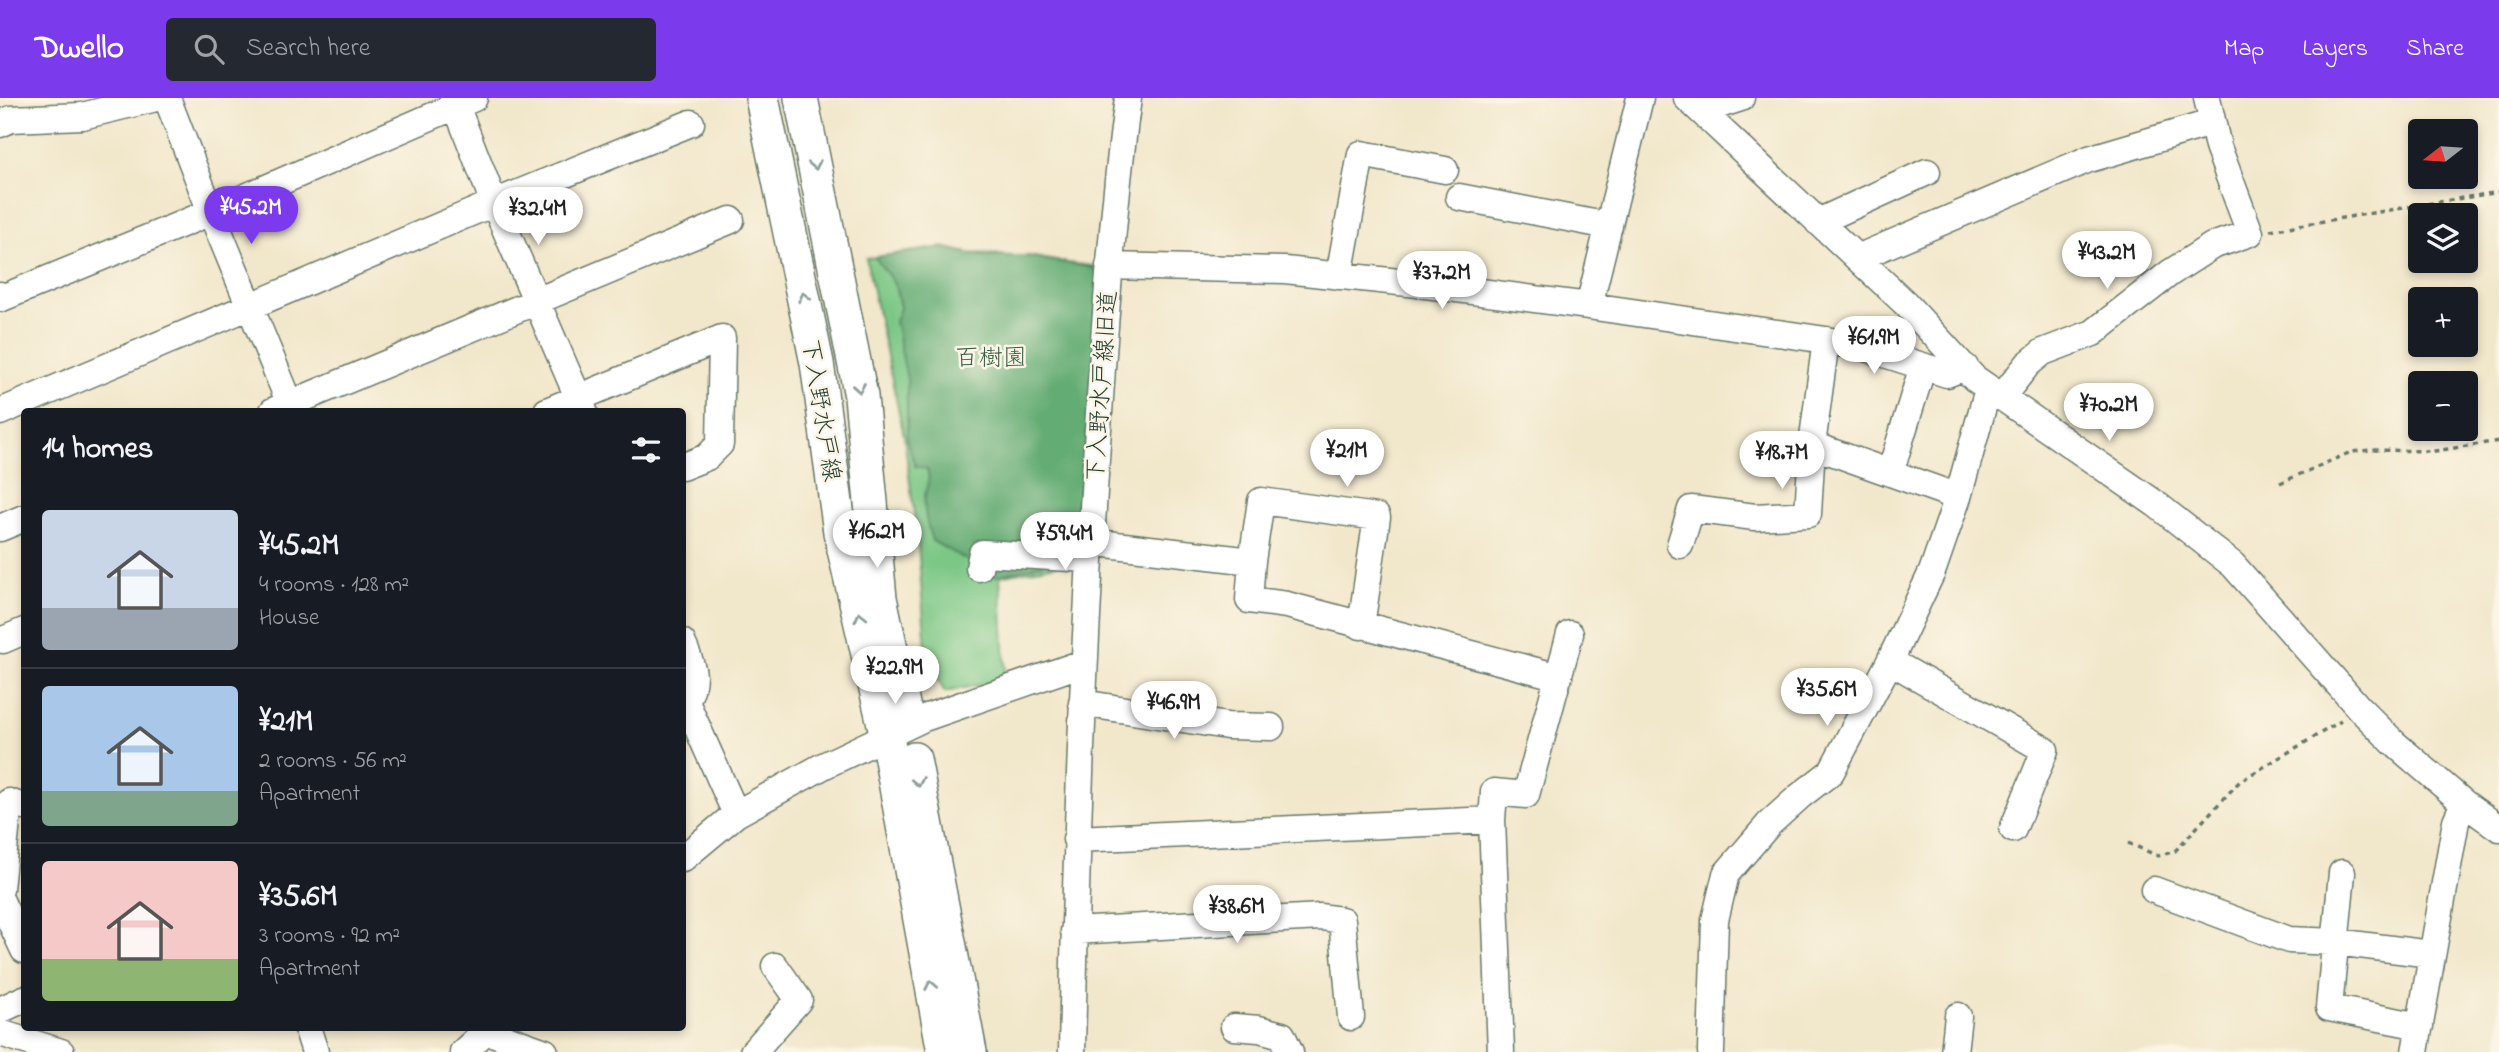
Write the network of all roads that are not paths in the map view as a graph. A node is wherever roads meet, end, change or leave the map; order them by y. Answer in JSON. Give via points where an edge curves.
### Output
{"nodes":[{"id":1,"x":156,"y":98,"type":"edge"},
{"id":2,"x":167,"y":98,"type":"edge"},
{"id":3,"x":762,"y":98,"type":"edge"},
{"id":4,"x":801,"y":98,"type":"edge"},
{"id":5,"x":1128,"y":98,"type":"edge"},
{"id":6,"x":1640,"y":98,"type":"edge"},
{"id":7,"x":1741,"y":98,"type":"edge"},
{"id":8,"x":461,"y":101,"type":"edge"},
{"id":9,"x":1694,"y":104,"type":"edge"},
{"id":10,"x":2209,"y":111,"type":"edge"},
{"id":11,"x":691,"y":123,"type":"dead end"},
{"id":12,"x":0,"y":124,"type":"edge"},
{"id":13,"x":1445,"y":170,"type":"dead end"},
{"id":14,"x":1927,"y":172,"type":"dead end"},
{"id":15,"x":1459,"y":197,"type":"dead end"},
{"id":16,"x":494,"y":203,"type":"junction"},
{"id":17,"x":211,"y":212,"type":"junction"},
{"id":18,"x":731,"y":220,"type":"dead end"},
{"id":19,"x":1818,"y":222,"type":"junction"},
{"id":20,"x":1609,"y":226,"type":"junction"},
{"id":21,"x":1857,"y":258,"type":"junction"},
{"id":22,"x":1109,"y":266,"type":"junction"},
{"id":23,"x":1339,"y":276,"type":"junction"},
{"id":24,"x":0,"y":295,"type":"edge"},
{"id":25,"x":536,"y":300,"type":"junction"},
{"id":26,"x":1589,"y":306,"type":"junction"},
{"id":27,"x":250,"y":308,"type":"junction"},
{"id":28,"x":1826,"y":340,"type":"junction"},
{"id":29,"x":1923,"y":366,"type":"junction"},
{"id":30,"x":1965,"y":367,"type":"junction"},
{"id":31,"x":1994,"y":393,"type":"junction"},
{"id":32,"x":582,"y":405,"type":"edge"},
{"id":33,"x":286,"y":408,"type":"edge"},
{"id":34,"x":288,"y":408,"type":"edge"},
{"id":35,"x":564,"y":408,"type":"edge"},
{"id":36,"x":0,"y":412,"type":"edge"},
{"id":37,"x":1812,"y":444,"type":"junction"},
{"id":38,"x":686,"y":465,"type":"edge"},
{"id":39,"x":1890,"y":473,"type":"junction"},
{"id":40,"x":1958,"y":497,"type":"junction"},
{"id":41,"x":21,"y":519,"type":"edge"},
{"id":42,"x":0,"y":528,"type":"edge"},
{"id":43,"x":1680,"y":545,"type":"dead end"},
{"id":44,"x":1090,"y":550,"type":"junction"},
{"id":45,"x":1252,"y":561,"type":"junction"},
{"id":46,"x":979,"y":568,"type":"dead end"},
{"id":47,"x":1361,"y":626,"type":"junction"},
{"id":48,"x":1570,"y":634,"type":"dead end"},
{"id":49,"x":686,"y":650,"type":"edge"},
{"id":50,"x":1890,"y":661,"type":"junction"},
{"id":51,"x":1083,"y":663,"type":"junction"},
{"id":52,"x":1559,"y":677,"type":"junction"},
{"id":53,"x":686,"y":699,"type":"edge"},
{"id":54,"x":1082,"y":703,"type":"junction"},
{"id":55,"x":686,"y":707,"type":"edge"},
{"id":56,"x":1271,"y":727,"type":"dead end"},
{"id":57,"x":897,"y":732,"type":"junction"},
{"id":58,"x":2464,"y":803,"type":"junction"},
{"id":59,"x":21,"y":806,"type":"edge"},
{"id":60,"x":736,"y":814,"type":"junction"},
{"id":61,"x":1492,"y":820,"type":"junction"},
{"id":62,"x":2499,"y":828,"type":"edge"},
{"id":63,"x":2013,"y":829,"type":"dead end"},
{"id":64,"x":1076,"y":839,"type":"junction"},
{"id":65,"x":686,"y":856,"type":"edge"},
{"id":66,"x":2342,"y":873,"type":"dead end"},
{"id":67,"x":0,"y":889,"type":"edge"},
{"id":68,"x":2154,"y":890,"type":"dead end"},
{"id":69,"x":0,"y":899,"type":"edge"},
{"id":70,"x":1074,"y":931,"type":"junction"},
{"id":71,"x":2336,"y":942,"type":"junction"},
{"id":72,"x":21,"y":944,"type":"edge"},
{"id":73,"x":2431,"y":954,"type":"junction"},
{"id":74,"x":775,"y":966,"type":"dead end"},
{"id":75,"x":21,"y":1000,"type":"edge"},
{"id":76,"x":0,"y":1010,"type":"edge"},
{"id":77,"x":1958,"y":1016,"type":"dead end"},
{"id":78,"x":1351,"y":1017,"type":"dead end"},
{"id":79,"x":2420,"y":1026,"type":"junction"},
{"id":80,"x":1234,"y":1027,"type":"dead end"},
{"id":81,"x":308,"y":1031,"type":"edge"},
{"id":82,"x":487,"y":1031,"type":"edge"},
{"id":83,"x":494,"y":1031,"type":"edge"},
{"id":84,"x":0,"y":1033,"type":"edge"},
{"id":85,"x":61,"y":1052,"type":"edge"},
{"id":86,"x":315,"y":1052,"type":"edge"},
{"id":87,"x":463,"y":1052,"type":"edge"},
{"id":88,"x":545,"y":1052,"type":"edge"},
{"id":89,"x":753,"y":1052,"type":"edge"},
{"id":90,"x":944,"y":1052,"type":"edge"},
{"id":91,"x":970,"y":1052,"type":"edge"},
{"id":92,"x":1072,"y":1052,"type":"edge"},
{"id":93,"x":1290,"y":1052,"type":"edge"},
{"id":94,"x":1500,"y":1052,"type":"edge"},
{"id":95,"x":1711,"y":1052,"type":"edge"},
{"id":96,"x":1954,"y":1052,"type":"edge"},
{"id":97,"x":2415,"y":1052,"type":"edge"}],
"edges":[{"from":1,"to":12,"type":"street","via":[[82,116],[11,119]]},
{"from":2,"to":17,"type":"street"},
{"from":57,"to":3,"type":"main road","name":"下入野水戸線","one_way":true,"via":[[841,532],[817,363]]},
{"from":4,"to":57,"type":"main road","name":"下入野水戸線","one_way":true,"via":[[861,396]]},
{"from":5,"to":22,"type":"street","name":"下入野水戸線旧道"},
{"from":6,"to":20,"type":"street"},
{"from":7,"to":9,"type":"street"},
{"from":8,"to":16,"type":"street"},
{"from":8,"to":17,"type":"street"},
{"from":9,"to":19,"type":"street"},
{"from":10,"to":21,"type":"street"},
{"from":10,"to":31,"type":"street","via":[[2250,233],[2212,246],[2093,333],[2043,352]]},
{"from":11,"to":16,"type":"street"},
{"from":13,"to":23,"type":"street","via":[[1361,153]]},
{"from":14,"to":19,"type":"street"},
{"from":15,"to":20,"type":"street"},
{"from":16,"to":25,"type":"street"},
{"from":16,"to":27,"type":"street"},
{"from":17,"to":24,"type":"street","via":[[2,298]]},
{"from":17,"to":27,"type":"street"},
{"from":18,"to":25,"type":"street"},
{"from":19,"to":21,"type":"street"},
{"from":20,"to":26,"type":"street"},
{"from":21,"to":30,"type":"street"},
{"from":22,"to":23,"type":"street","via":[[1285,270]]},
{"from":22,"to":44,"type":"street","name":"下入野水戸線旧道"},
{"from":23,"to":26,"type":"street"},
{"from":25,"to":32,"type":"street"},
{"from":25,"to":34,"type":"street"},
{"from":26,"to":28,"type":"street"},
{"from":27,"to":33,"type":"street"},
{"from":27,"to":36,"type":"street"},
{"from":28,"to":29,"type":"street"},
{"from":28,"to":37,"type":"street"},
{"from":29,"to":30,"type":"street","via":[[1947,374]]},
{"from":29,"to":39,"type":"street"},
{"from":30,"to":31,"type":"street"},
{"from":31,"to":40,"type":"street"},
{"from":31,"to":58,"type":"street","via":[[2156,504],[2232,565],[2360,709]]},
{"from":32,"to":35,"type":"street"},
{"from":32,"to":38,"type":"street","via":[[722,338],[720,444],[706,457]]},
{"from":37,"to":39,"type":"street"},
{"from":37,"to":43,"type":"street","via":[[1808,513],[1755,517],[1691,509]]},
{"from":39,"to":40,"type":"street"},
{"from":40,"to":50,"type":"street","via":[[1932,572]]},
{"from":41,"to":42,"type":"street"},
{"from":44,"to":45,"type":"street"},
{"from":44,"to":46,"type":"street","via":[[982,552]]},
{"from":44,"to":51,"type":"street","name":"下入野水戸線旧道"},
{"from":45,"to":47,"type":"street","via":[[1249,600]]},
{"from":45,"to":47,"type":"street","via":[[1261,501],[1377,517]]},
{"from":47,"to":52,"type":"street"},
{"from":48,"to":52,"type":"street"},
{"from":49,"to":53,"type":"street","via":[[694,685]]},
{"from":50,"to":63,"type":"street","via":[[2045,750]]},
{"from":50,"to":95,"type":"street","via":[[1831,772],[1769,824],[1726,874],[1714,920]]},
{"from":51,"to":54,"type":"street","name":"下入野水戸線旧道"},
{"from":51,"to":57,"type":"street","via":[[924,718]]},
{"from":52,"to":61,"type":"street","via":[[1526,794],[1494,792]]},
{"from":54,"to":56,"type":"street","via":[[1227,726]]},
{"from":54,"to":64,"type":"street","name":"下入野水戸線旧道"},
{"from":55,"to":60,"type":"street"},
{"from":57,"to":60,"type":"street"},
{"from":90,"to":57,"type":"main road","name":"下入野水戸線","one_way":true},
{"from":57,"to":91,"type":"main road","name":"下入野水戸線","one_way":true},
{"from":58,"to":62,"type":"street"},
{"from":58,"to":73,"type":"street","via":[[2456,821]]},
{"from":59,"to":67,"type":"street","via":[[9,802]]},
{"from":60,"to":65,"type":"street"},
{"from":61,"to":64,"type":"street"},
{"from":61,"to":94,"type":"street"},
{"from":64,"to":70,"type":"street","name":"下入野水戸線旧道"},
{"from":66,"to":71,"type":"street"},
{"from":68,"to":71,"type":"street","via":[[2289,940]]},
{"from":69,"to":72,"type":"street"},
{"from":70,"to":78,"type":"street","via":[[1321,917],[1342,920]]},
{"from":70,"to":92,"type":"street","name":"下入野水戸線旧道"},
{"from":71,"to":73,"type":"street"},
{"from":71,"to":79,"type":"street","via":[[2329,1007]]},
{"from":73,"to":79,"type":"street"},
{"from":74,"to":89,"type":"street","via":[[799,1000]]},
{"from":75,"to":76,"type":"street"},
{"from":77,"to":96,"type":"street"},
{"from":79,"to":97,"type":"street"},
{"from":80,"to":93,"type":"street","via":[[1282,1035]]},
{"from":81,"to":86,"type":"street"},
{"from":82,"to":87,"type":"street"},
{"from":83,"to":88,"type":"street"},
{"from":84,"to":85,"type":"street"}]}
